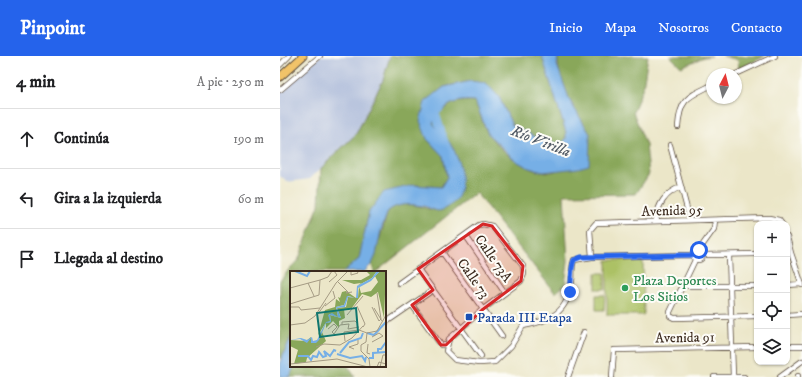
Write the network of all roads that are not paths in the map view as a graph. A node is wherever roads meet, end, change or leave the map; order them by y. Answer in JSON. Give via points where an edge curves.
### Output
{"nodes":[{"id":1,"x":289,"y":56,"type":"edge"},
{"id":2,"x":303,"y":56,"type":"edge"},
{"id":3,"x":320,"y":56,"type":"edge"},
{"id":4,"x":775,"y":56,"type":"edge"},
{"id":5,"x":280,"y":65,"type":"edge"},
{"id":6,"x":742,"y":71,"type":"edge"},
{"id":7,"x":280,"y":77,"type":"edge"},
{"id":8,"x":706,"y":88,"type":"edge"},
{"id":9,"x":280,"y":90,"type":"edge"},
{"id":10,"x":678,"y":126,"type":"dead end"},
{"id":11,"x":670,"y":145,"type":"dead end"},
{"id":12,"x":681,"y":187,"type":"junction"},
{"id":13,"x":690,"y":220,"type":"junction"},
{"id":14,"x":715,"y":220,"type":"junction"},
{"id":15,"x":656,"y":221,"type":"junction"},
{"id":16,"x":780,"y":221,"type":"edge"},
{"id":17,"x":466,"y":236,"type":"junction"},
{"id":18,"x":699,"y":250,"type":"junction"},
{"id":19,"x":442,"y":252,"type":"junction"},
{"id":20,"x":754,"y":254,"type":"edge"},
{"id":21,"x":692,"y":255,"type":"junction"},
{"id":22,"x":703,"y":255,"type":"junction"},
{"id":23,"x":729,"y":255,"type":"junction"},
{"id":24,"x":790,"y":255,"type":"edge"},
{"id":25,"x":592,"y":257,"type":"junction"},
{"id":26,"x":695,"y":260,"type":"junction"},
{"id":27,"x":418,"y":269,"type":"junction"},
{"id":28,"x":399,"y":283,"type":"dead end"},
{"id":29,"x":802,"y":284,"type":"edge"},
{"id":30,"x":790,"y":285,"type":"edge"},
{"id":31,"x":682,"y":286,"type":"junction"},
{"id":32,"x":754,"y":286,"type":"edge"},
{"id":33,"x":730,"y":287,"type":"junction"},
{"id":34,"x":433,"y":290,"type":"junction"},
{"id":35,"x":505,"y":293,"type":"junction"},
{"id":36,"x":412,"y":305,"type":"junction"},
{"id":37,"x":482,"y":310,"type":"junction"},
{"id":38,"x":802,"y":314,"type":"edge"},
{"id":39,"x":790,"y":315,"type":"edge"},
{"id":40,"x":754,"y":316,"type":"edge"},
{"id":41,"x":731,"y":317,"type":"junction"},
{"id":42,"x":386,"y":322,"type":"edge"},
{"id":43,"x":462,"y":329,"type":"junction"},
{"id":44,"x":584,"y":332,"type":"dead end"},
{"id":45,"x":502,"y":336,"type":"dead end"},
{"id":46,"x":446,"y":345,"type":"junction"},
{"id":47,"x":790,"y":346,"type":"edge"},
{"id":48,"x":802,"y":346,"type":"edge"},
{"id":49,"x":732,"y":347,"type":"junction"},
{"id":50,"x":754,"y":347,"type":"edge"},
{"id":51,"x":481,"y":356,"type":"dead end"},
{"id":52,"x":802,"y":361,"type":"edge"},
{"id":53,"x":568,"y":377,"type":"edge"},
{"id":54,"x":612,"y":377,"type":"edge"},
{"id":55,"x":714,"y":377,"type":"edge"},
{"id":56,"x":732,"y":377,"type":"edge"},
{"id":57,"x":744,"y":377,"type":"edge"},
{"id":58,"x":780,"y":377,"type":"edge"}],
"edges":[{"from":1,"to":5,"type":"street"},
{"from":2,"to":7,"type":"highway"},
{"from":3,"to":9,"type":"street"},
{"from":4,"to":6,"type":"street"},
{"from":8,"to":10,"type":"street","via":[[686,99],[679,111]]},
{"from":11,"to":12,"type":"street"},
{"from":12,"to":13,"type":"street"},
{"from":12,"to":15,"type":"street","via":[[671,191],[663,201],[658,209]]},
{"from":13,"to":14,"type":"street","name":"Avenida 95"},
{"from":13,"to":15,"type":"street","name":"Avenida 95"},
{"from":14,"to":16,"type":"street","name":"Avenida 95","via":[[769,218]]},
{"from":14,"to":18,"type":"street","via":[[714,229]]},
{"from":15,"to":25,"type":"street","name":"Avenida 95","via":[[593,224],[590,230]]},
{"from":17,"to":19,"type":"street"},
{"from":17,"to":35,"type":"street","name":"Calle 73A"},
{"from":17,"to":35,"type":"street","via":[[483,224],[492,226],[523,266],[524,274],[521,281]]},
{"from":18,"to":21,"type":"street"},
{"from":18,"to":22,"type":"street"},
{"from":19,"to":27,"type":"street"},
{"from":19,"to":37,"type":"street","name":"Calle 73"},
{"from":20,"to":23,"type":"street"},
{"from":21,"to":25,"type":"street"},
{"from":21,"to":26,"type":"street"},
{"from":22,"to":23,"type":"street"},
{"from":22,"to":26,"type":"street","via":[[701,259]]},
{"from":23,"to":33,"type":"street"},
{"from":24,"to":29,"type":"street"},
{"from":25,"to":46,"type":"street","via":[[574,260],[571,267],[570,292],[553,318],[523,326],[511,346],[495,362],[455,360],[448,355]]},
{"from":26,"to":31,"type":"street"},
{"from":27,"to":28,"type":"street"},
{"from":27,"to":34,"type":"street"},
{"from":29,"to":30,"type":"street"},
{"from":31,"to":33,"type":"street"},
{"from":31,"to":41,"type":"street","via":[[670,316]]},
{"from":32,"to":33,"type":"street"},
{"from":33,"to":41,"type":"street"},
{"from":34,"to":36,"type":"street"},
{"from":34,"to":43,"type":"street"},
{"from":35,"to":37,"type":"street"},
{"from":36,"to":42,"type":"street"},
{"from":36,"to":46,"type":"street","via":[[441,345]]},
{"from":37,"to":43,"type":"street"},
{"from":37,"to":45,"type":"street","name":"Calle 73"},
{"from":38,"to":39,"type":"street"},
{"from":40,"to":41,"type":"street"},
{"from":41,"to":49,"type":"street"},
{"from":43,"to":46,"type":"street","via":[[449,339]]},
{"from":43,"to":51,"type":"street"},
{"from":44,"to":53,"type":"street"},
{"from":47,"to":48,"type":"street"},
{"from":49,"to":50,"type":"street","name":"Avenida 91"},
{"from":49,"to":54,"type":"street","name":"Avenida 91","via":[[614,350]]},
{"from":49,"to":56,"type":"street"},
{"from":52,"to":58,"type":"street"},
{"from":55,"to":56,"type":"street"},
{"from":56,"to":57,"type":"street"}]}
